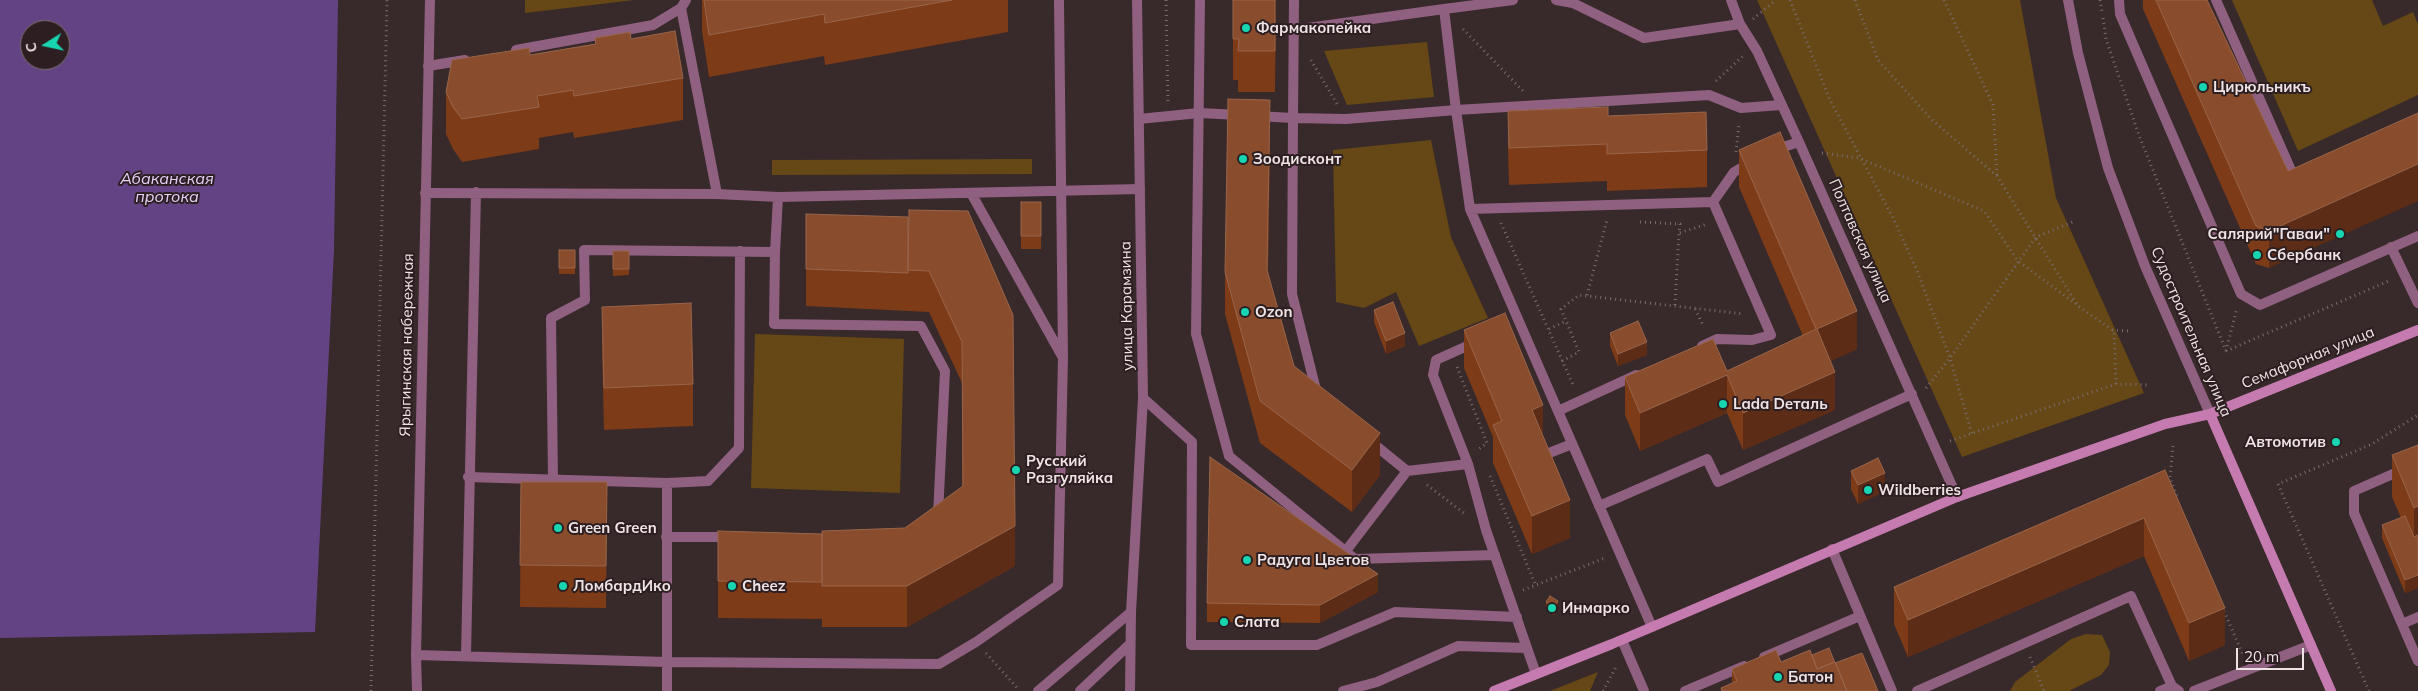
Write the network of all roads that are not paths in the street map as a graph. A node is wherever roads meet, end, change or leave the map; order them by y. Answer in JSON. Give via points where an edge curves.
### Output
{"nodes":[{"id":1,"x":430,"y":0,"type":"edge"},
{"id":2,"x":1059,"y":0,"type":"edge"},
{"id":3,"x":1137,"y":0,"type":"edge"},
{"id":4,"x":1200,"y":0,"type":"edge"},
{"id":5,"x":1294,"y":0,"type":"edge"},
{"id":6,"x":1512,"y":0,"type":"edge"},
{"id":7,"x":1556,"y":0,"type":"edge"},
{"id":8,"x":1731,"y":0,"type":"edge"},
{"id":9,"x":2068,"y":0,"type":"edge"},
{"id":10,"x":2118,"y":0,"type":"edge"},
{"id":11,"x":2216,"y":0,"type":"edge"},
{"id":12,"x":684,"y":4,"type":"edge"},
{"id":13,"x":1444,"y":9,"type":"junction"},
{"id":14,"x":1740,"y":24,"type":"junction"},
{"id":15,"x":1294,"y":30,"type":"junction"},
{"id":16,"x":507,"y":52,"type":"edge"},
{"id":17,"x":477,"y":57,"type":"edge"},
{"id":18,"x":428,"y":66,"type":"junction"},
{"id":19,"x":1781,"y":105,"type":"junction"},
{"id":20,"x":1456,"y":110,"type":"junction"},
{"id":21,"x":1199,"y":113,"type":"junction"},
{"id":22,"x":1293,"y":118,"type":"junction"},
{"id":23,"x":1139,"y":119,"type":"junction"},
{"id":24,"x":1799,"y":142,"type":"junction"},
{"id":25,"x":2312,"y":169,"type":"edge"},
{"id":26,"x":1140,"y":189,"type":"junction"},
{"id":27,"x":1062,"y":191,"type":"junction"},
{"id":28,"x":476,"y":192,"type":"junction"},
{"id":29,"x":971,"y":193,"type":"junction"},
{"id":30,"x":425,"y":194,"type":"junction"},
{"id":31,"x":717,"y":194,"type":"junction"},
{"id":32,"x":778,"y":197,"type":"junction"},
{"id":33,"x":1713,"y":202,"type":"junction"},
{"id":34,"x":1470,"y":208,"type":"junction"},
{"id":35,"x":2418,"y":236,"type":"edge"},
{"id":36,"x":2391,"y":247,"type":"junction"},
{"id":37,"x":740,"y":251,"type":"junction"},
{"id":38,"x":775,"y":252,"type":"junction"},
{"id":39,"x":2418,"y":303,"type":"edge"},
{"id":40,"x":2418,"y":330,"type":"edge"},
{"id":41,"x":1486,"y":338,"type":"edge"},
{"id":42,"x":1694,"y":349,"type":"edge"},
{"id":43,"x":1063,"y":357,"type":"junction"},
{"id":44,"x":1650,"y":369,"type":"edge"},
{"id":45,"x":1913,"y":396,"type":"junction"},
{"id":46,"x":1143,"y":398,"type":"junction"},
{"id":47,"x":1319,"y":401,"type":"edge"},
{"id":48,"x":1558,"y":410,"type":"junction"},
{"id":49,"x":2210,"y":414,"type":"junction"},
{"id":50,"x":1363,"y":436,"type":"edge"},
{"id":51,"x":1572,"y":444,"type":"junction"},
{"id":52,"x":1544,"y":456,"type":"edge"},
{"id":53,"x":1468,"y":464,"type":"junction"},
{"id":54,"x":2418,"y":464,"type":"edge"},
{"id":55,"x":1407,"y":471,"type":"junction"},
{"id":56,"x":468,"y":477,"type":"junction"},
{"id":57,"x":552,"y":480,"type":"junction"},
{"id":58,"x":667,"y":483,"type":"junction"},
{"id":59,"x":1957,"y":497,"type":"junction"},
{"id":60,"x":1599,"y":506,"type":"junction"},
{"id":61,"x":930,"y":520,"type":"edge"},
{"id":62,"x":666,"y":537,"type":"junction"},
{"id":63,"x":744,"y":538,"type":"edge"},
{"id":64,"x":1832,"y":549,"type":"junction"},
{"id":65,"x":1345,"y":552,"type":"junction"},
{"id":66,"x":1495,"y":555,"type":"junction"},
{"id":67,"x":1131,"y":612,"type":"junction"},
{"id":68,"x":1860,"y":616,"type":"junction"},
{"id":69,"x":1517,"y":617,"type":"junction"},
{"id":70,"x":2418,"y":617,"type":"edge"},
{"id":71,"x":2402,"y":624,"type":"junction"},
{"id":72,"x":1652,"y":627,"type":"junction"},
{"id":73,"x":1622,"y":640,"type":"junction"},
{"id":74,"x":1130,"y":644,"type":"junction"},
{"id":75,"x":2311,"y":645,"type":"junction"},
{"id":76,"x":1527,"y":648,"type":"junction"},
{"id":77,"x":416,"y":655,"type":"junction"},
{"id":78,"x":466,"y":655,"type":"junction"},
{"id":79,"x":2418,"y":660,"type":"edge"},
{"id":80,"x":667,"y":662,"type":"junction"},
{"id":81,"x":1536,"y":674,"type":"junction"},
{"id":82,"x":2176,"y":688,"type":"edge"},
{"id":83,"x":1928,"y":689,"type":"edge"},
{"id":84,"x":417,"y":691,"type":"edge"},
{"id":85,"x":666,"y":691,"type":"edge"},
{"id":86,"x":1038,"y":691,"type":"edge"},
{"id":87,"x":1080,"y":691,"type":"edge"},
{"id":88,"x":1130,"y":691,"type":"edge"},
{"id":89,"x":1343,"y":691,"type":"edge"},
{"id":90,"x":1494,"y":691,"type":"edge"},
{"id":91,"x":1644,"y":691,"type":"edge"},
{"id":92,"x":1685,"y":691,"type":"edge"},
{"id":93,"x":1892,"y":691,"type":"edge"},
{"id":94,"x":1917,"y":691,"type":"edge"},
{"id":95,"x":2160,"y":691,"type":"edge"},
{"id":96,"x":2194,"y":691,"type":"edge"},
{"id":97,"x":2331,"y":691,"type":"edge"}],
"edges":[{"from":1,"to":18,"type":"street","name":"Ярыгинская набережная"},
{"from":2,"to":27,"type":"street"},
{"from":3,"to":23,"type":"street","name":"улица Карамзина"},
{"from":4,"to":21,"type":"street"},
{"from":5,"to":15,"type":"street"},
{"from":6,"to":13,"type":"street"},
{"from":7,"to":14,"type":"street","via":[[1573,3],[1644,38]]},
{"from":8,"to":14,"type":"street","name":"Полтавская улица"},
{"from":9,"to":49,"type":"street","name":"Судостроительная улица","via":[[2078,53],[2108,168],[2145,266]]},
{"from":10,"to":36,"type":"street","via":[[2120,14],[2241,294],[2260,305]]},
{"from":11,"to":25,"type":"street","via":[[2294,177]]},
{"from":12,"to":16,"type":"street","via":[[653,25]]},
{"from":12,"to":31,"type":"street"},
{"from":13,"to":15,"type":"street"},
{"from":13,"to":20,"type":"street"},
{"from":14,"to":19,"type":"street","name":"Полтавская улица","via":[[1757,51]]},
{"from":15,"to":22,"type":"street"},
{"from":17,"to":18,"type":"street"},
{"from":18,"to":30,"type":"street","name":"Ярыгинская набережная"},
{"from":19,"to":20,"type":"street","via":[[1741,108],[1709,95]]},
{"from":19,"to":24,"type":"street","name":"Полтавская улица"},
{"from":20,"to":22,"type":"street","via":[[1346,119]]},
{"from":20,"to":34,"type":"street"},
{"from":21,"to":22,"type":"street"},
{"from":21,"to":23,"type":"street"},
{"from":21,"to":65,"type":"street","via":[[1196,334],[1229,456]]},
{"from":22,"to":47,"type":"street","via":[[1292,294]]},
{"from":23,"to":26,"type":"street","name":"улица Карамзина"},
{"from":24,"to":33,"type":"street","via":[[1763,155],[1734,172]]},
{"from":24,"to":45,"type":"street","name":"Полтавская улица"},
{"from":26,"to":27,"type":"street"},
{"from":26,"to":46,"type":"street","name":"улица Карамзина"},
{"from":27,"to":29,"type":"street"},
{"from":27,"to":43,"type":"street"},
{"from":28,"to":30,"type":"street"},
{"from":28,"to":31,"type":"street"},
{"from":28,"to":56,"type":"street"},
{"from":29,"to":32,"type":"street"},
{"from":29,"to":43,"type":"street"},
{"from":30,"to":77,"type":"street","name":"Ярыгинская набережная"},
{"from":31,"to":32,"type":"street"},
{"from":32,"to":38,"type":"street"},
{"from":33,"to":34,"type":"street"},
{"from":33,"to":42,"type":"street","via":[[1771,335],[1752,340],[1717,339]]},
{"from":34,"to":48,"type":"street","via":[[1516,324]]},
{"from":35,"to":36,"type":"street"},
{"from":36,"to":39,"type":"street"},
{"from":37,"to":38,"type":"street"},
{"from":37,"to":57,"type":"street","via":[[584,250],[585,300],[551,318]]},
{"from":37,"to":58,"type":"street","via":[[739,448],[708,481]]},
{"from":38,"to":61,"type":"street","via":[[774,324],[921,326],[945,371],[938,515]]},
{"from":40,"to":49,"type":"main road","name":"Семафорная улица"},
{"from":41,"to":53,"type":"street","via":[[1436,360],[1433,375]]},
{"from":43,"to":80,"type":"street","via":[[1058,585],[939,664]]},
{"from":44,"to":48,"type":"street"},
{"from":45,"to":59,"type":"street","name":"Полтавская улица"},
{"from":45,"to":60,"type":"street","via":[[1718,482],[1707,459]]},
{"from":46,"to":67,"type":"street","name":"улица Карамзина"},
{"from":46,"to":69,"type":"street","via":[[1192,442],[1190,645],[1317,645],[1395,612]]},
{"from":48,"to":51,"type":"street"},
{"from":49,"to":59,"type":"main road","name":"Семафорная улица","via":[[2165,424]]},
{"from":49,"to":75,"type":"main road","name":"Судостроительная улица"},
{"from":50,"to":55,"type":"street"},
{"from":51,"to":52,"type":"street"},
{"from":51,"to":60,"type":"street"},
{"from":53,"to":55,"type":"street"},
{"from":53,"to":66,"type":"street"},
{"from":54,"to":71,"type":"street","via":[[2354,491],[2354,513]]},
{"from":55,"to":65,"type":"street"},
{"from":56,"to":57,"type":"street"},
{"from":56,"to":78,"type":"street"},
{"from":57,"to":58,"type":"street"},
{"from":58,"to":62,"type":"street"},
{"from":59,"to":64,"type":"main road","name":"Семафорная улица"},
{"from":60,"to":72,"type":"street"},
{"from":62,"to":63,"type":"street"},
{"from":62,"to":80,"type":"street"},
{"from":64,"to":68,"type":"street"},
{"from":64,"to":72,"type":"main road","name":"Семафорная улица"},
{"from":65,"to":66,"type":"street","via":[[1356,559]]},
{"from":66,"to":69,"type":"street"},
{"from":67,"to":74,"type":"street","name":"улица Карамзина"},
{"from":67,"to":86,"type":"street"},
{"from":68,"to":92,"type":"street"},
{"from":68,"to":93,"type":"street"},
{"from":69,"to":76,"type":"street"},
{"from":70,"to":71,"type":"street"},
{"from":71,"to":79,"type":"street"},
{"from":72,"to":73,"type":"main road","name":"Семафорная улица"},
{"from":73,"to":81,"type":"main road","name":"Семафорная улица"},
{"from":73,"to":91,"type":"street"},
{"from":74,"to":87,"type":"street"},
{"from":74,"to":88,"type":"street","name":"улица Карамзина"},
{"from":75,"to":96,"type":"street"},
{"from":75,"to":97,"type":"main road","name":"Судостроительная улица"},
{"from":76,"to":81,"type":"street"},
{"from":76,"to":89,"type":"street","via":[[1458,646],[1377,682]]},
{"from":77,"to":78,"type":"street"},
{"from":77,"to":84,"type":"street","name":"Ярыгинская набережная"},
{"from":78,"to":80,"type":"street"},
{"from":80,"to":85,"type":"street"},
{"from":81,"to":90,"type":"main road","name":"Семафорная улица"},
{"from":82,"to":83,"type":"street","via":[[2131,596]]},
{"from":82,"to":95,"type":"street"},
{"from":83,"to":94,"type":"street"}]}
